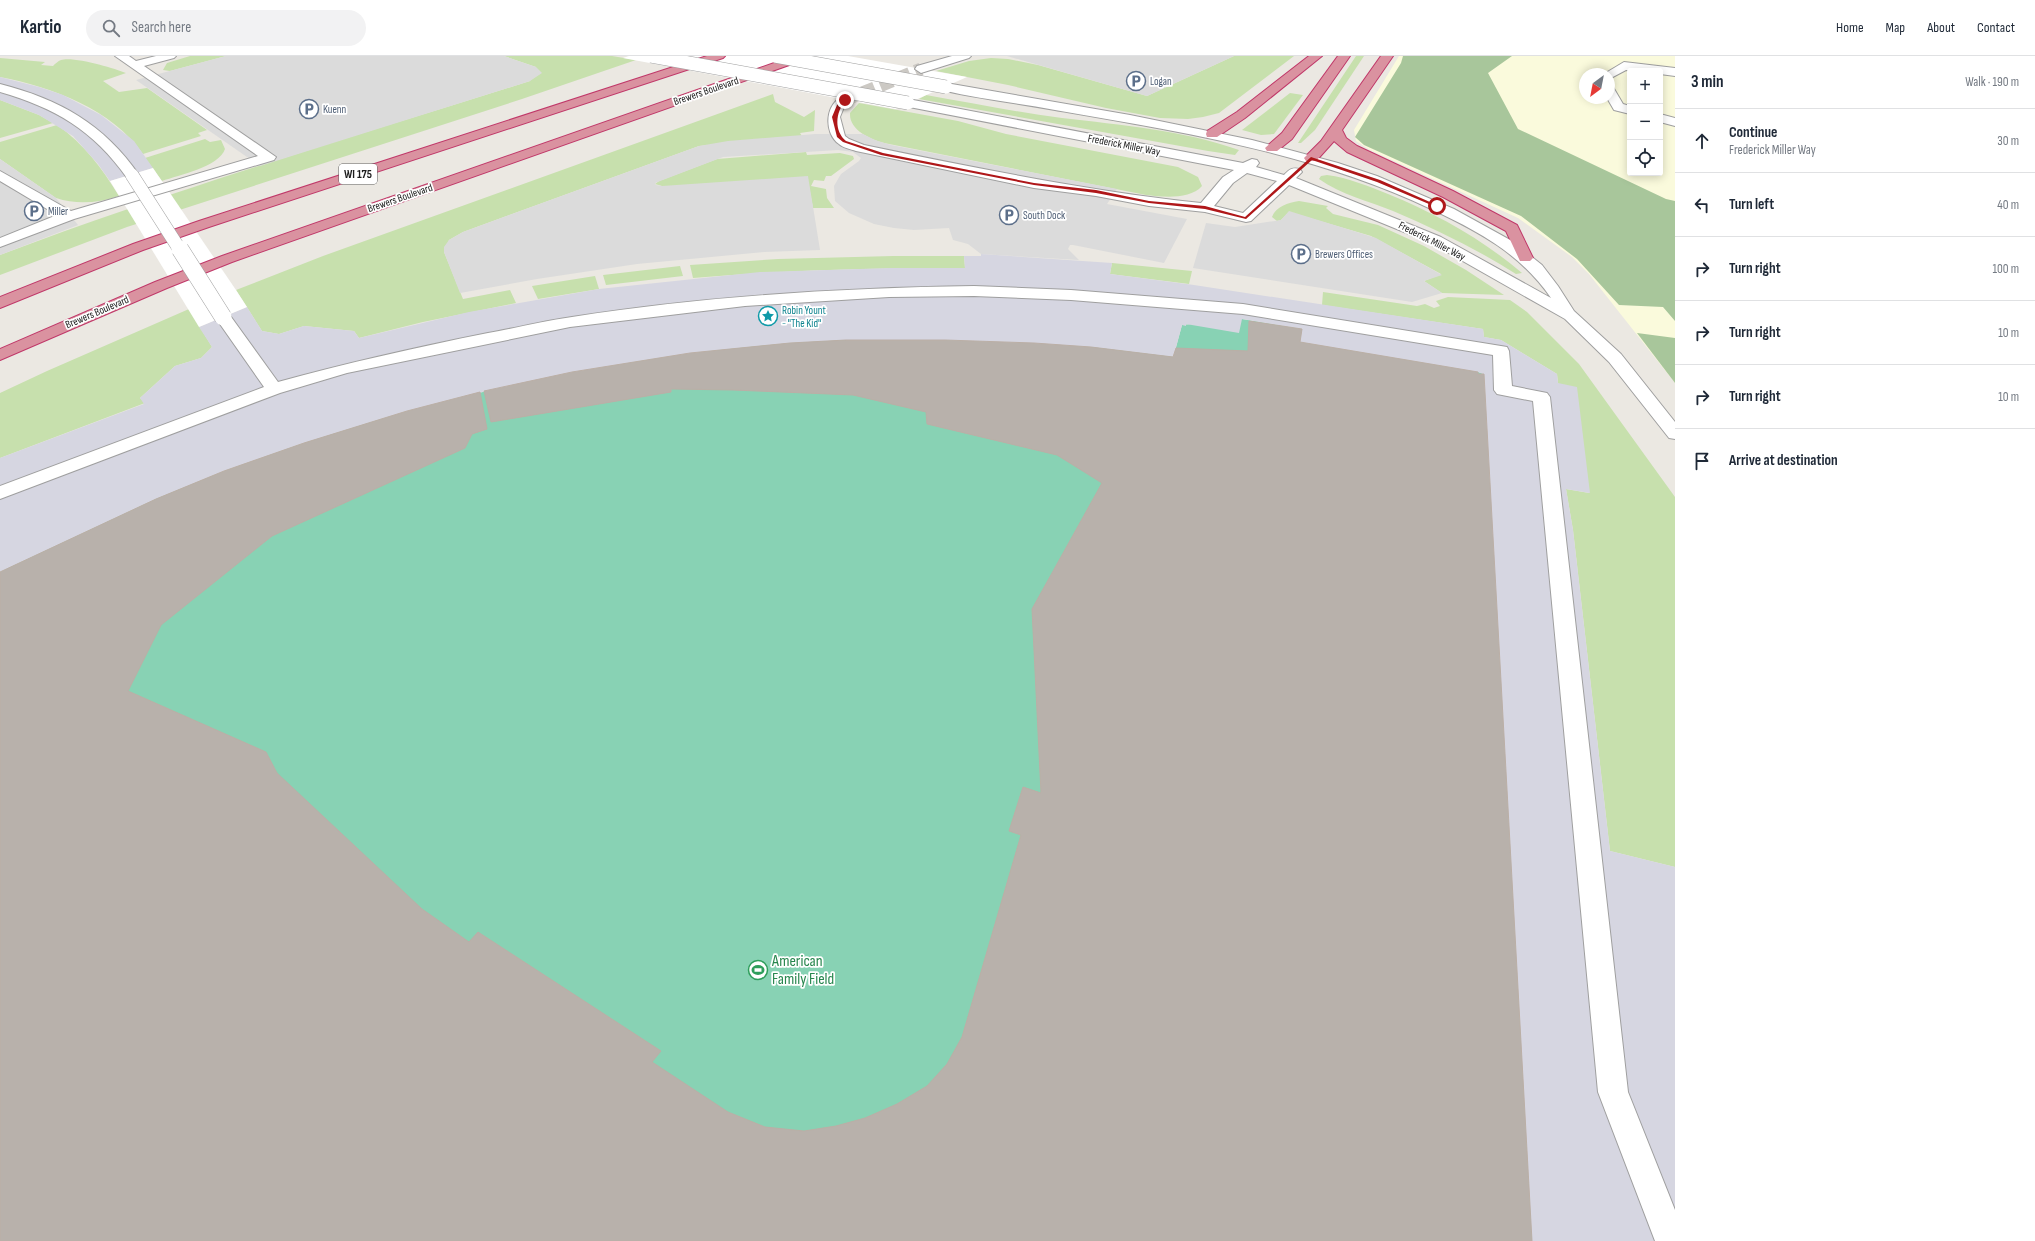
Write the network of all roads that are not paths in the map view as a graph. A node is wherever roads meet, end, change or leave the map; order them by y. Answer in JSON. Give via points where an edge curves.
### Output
{"nodes":[{"id":1,"x":121,"y":56,"type":"edge"},
{"id":2,"x":170,"y":56,"type":"edge"},
{"id":3,"x":651,"y":56,"type":"edge"},
{"id":4,"x":719,"y":56,"type":"edge"},
{"id":5,"x":775,"y":56,"type":"edge"},
{"id":6,"x":805,"y":56,"type":"edge"},
{"id":7,"x":965,"y":56,"type":"edge"},
{"id":8,"x":1316,"y":56,"type":"edge"},
{"id":9,"x":1344,"y":56,"type":"edge"},
{"id":10,"x":1387,"y":56,"type":"edge"},
{"id":11,"x":134,"y":65,"type":"junction"},
{"id":12,"x":921,"y":69,"type":"tunnel mouth"},
{"id":13,"x":1615,"y":71,"type":"edge"},
{"id":14,"x":1675,"y":72,"type":"edge"},
{"id":15,"x":0,"y":88,"type":"edge"},
{"id":16,"x":845,"y":100,"type":"tunnel mouth"},
{"id":17,"x":1615,"y":101,"type":"edge"},
{"id":18,"x":1627,"y":109,"type":"edge"},
{"id":19,"x":1663,"y":119,"type":"edge"},
{"id":20,"x":1675,"y":122,"type":"edge"},
{"id":21,"x":1336,"y":131,"type":"junction"},
{"id":22,"x":1212,"y":134,"type":"junction"},
{"id":23,"x":1272,"y":148,"type":"junction"},
{"id":24,"x":1311,"y":158,"type":"junction"},
{"id":25,"x":1246,"y":168,"type":"junction"},
{"id":26,"x":0,"y":175,"type":"edge"},
{"id":27,"x":1287,"y":180,"type":"junction"},
{"id":28,"x":1205,"y":208,"type":"junction"},
{"id":29,"x":69,"y":216,"type":"junction"},
{"id":30,"x":0,"y":243,"type":"edge"},
{"id":31,"x":1525,"y":258,"type":"junction"},
{"id":32,"x":0,"y":303,"type":"edge"},
{"id":33,"x":1571,"y":316,"type":"junction"},
{"id":34,"x":0,"y":355,"type":"edge"},
{"id":35,"x":274,"y":389,"type":"junction"},
{"id":36,"x":1675,"y":434,"type":"edge"},
{"id":37,"x":0,"y":493,"type":"edge"},
{"id":38,"x":1672,"y":1241,"type":"edge"}],
"edges":[{"from":1,"to":11,"type":"street"},
{"from":2,"to":11,"type":"street"},
{"from":3,"to":25,"type":"street","name":"Frederick Miller Way","bridge":true},
{"from":4,"to":32,"type":"highway","number":"WI 175","via":[[204,224],[138,247]]},
{"from":5,"to":22,"type":"street","name":"Frederick Miller Way","bridge":true},
{"from":6,"to":34,"type":"highway","name":"Brewers Boulevard","via":[[242,254],[161,285]]},
{"from":7,"to":12,"type":"street"},
{"from":8,"to":22,"type":"highway","via":[[1241,115]]},
{"from":9,"to":23,"type":"highway","via":[[1287,136]]},
{"from":10,"to":21,"type":"highway"},
{"from":11,"to":29,"type":"street","via":[[268,157]]},
{"from":13,"to":14,"type":"street","via":[[1624,66]]},
{"from":15,"to":35,"type":"street","bridge":true,"via":[[21,94],[76,118],[113,149],[223,317]]},
{"from":16,"to":28,"type":"street","via":[[838,105],[834,117],[839,137],[844,142],[862,148],[1034,184]]},
{"from":17,"to":18,"type":"street","via":[[1618,107]]},
{"from":19,"to":20,"type":"street"},
{"from":21,"to":24,"type":"highway"},
{"from":21,"to":31,"type":"highway","via":[[1340,140],[1352,149],[1448,194],[1512,228]]},
{"from":22,"to":23,"type":"street","name":"Frederick Miller Way"},
{"from":23,"to":24,"type":"street","name":"Frederick Miller Way"},
{"from":23,"to":25,"type":"street"},
{"from":24,"to":27,"type":"street"},
{"from":24,"to":31,"type":"street","name":"Frederick Miller Way","via":[[1379,181],[1430,203],[1492,235]]},
{"from":25,"to":27,"type":"street","name":"Frederick Miller Way"},
{"from":25,"to":28,"type":"street","via":[[1228,180]]},
{"from":26,"to":29,"type":"street"},
{"from":27,"to":28,"type":"street","via":[[1246,218]]},
{"from":27,"to":33,"type":"street","name":"Frederick Miller Way","via":[[1390,219],[1436,240]]},
{"from":29,"to":30,"type":"street"},
{"from":31,"to":33,"type":"street","name":"Frederick Miller Way"},
{"from":33,"to":36,"type":"street","name":"Frederick Miller Way","via":[[1615,358]]},
{"from":35,"to":37,"type":"street"},
{"from":35,"to":38,"type":"street","via":[[344,369],[457,344],[611,316],[745,301],[889,292],[974,291],[1071,295],[1243,309],[1501,351],[1503,390],[1541,397],[1613,1092]]}]}
